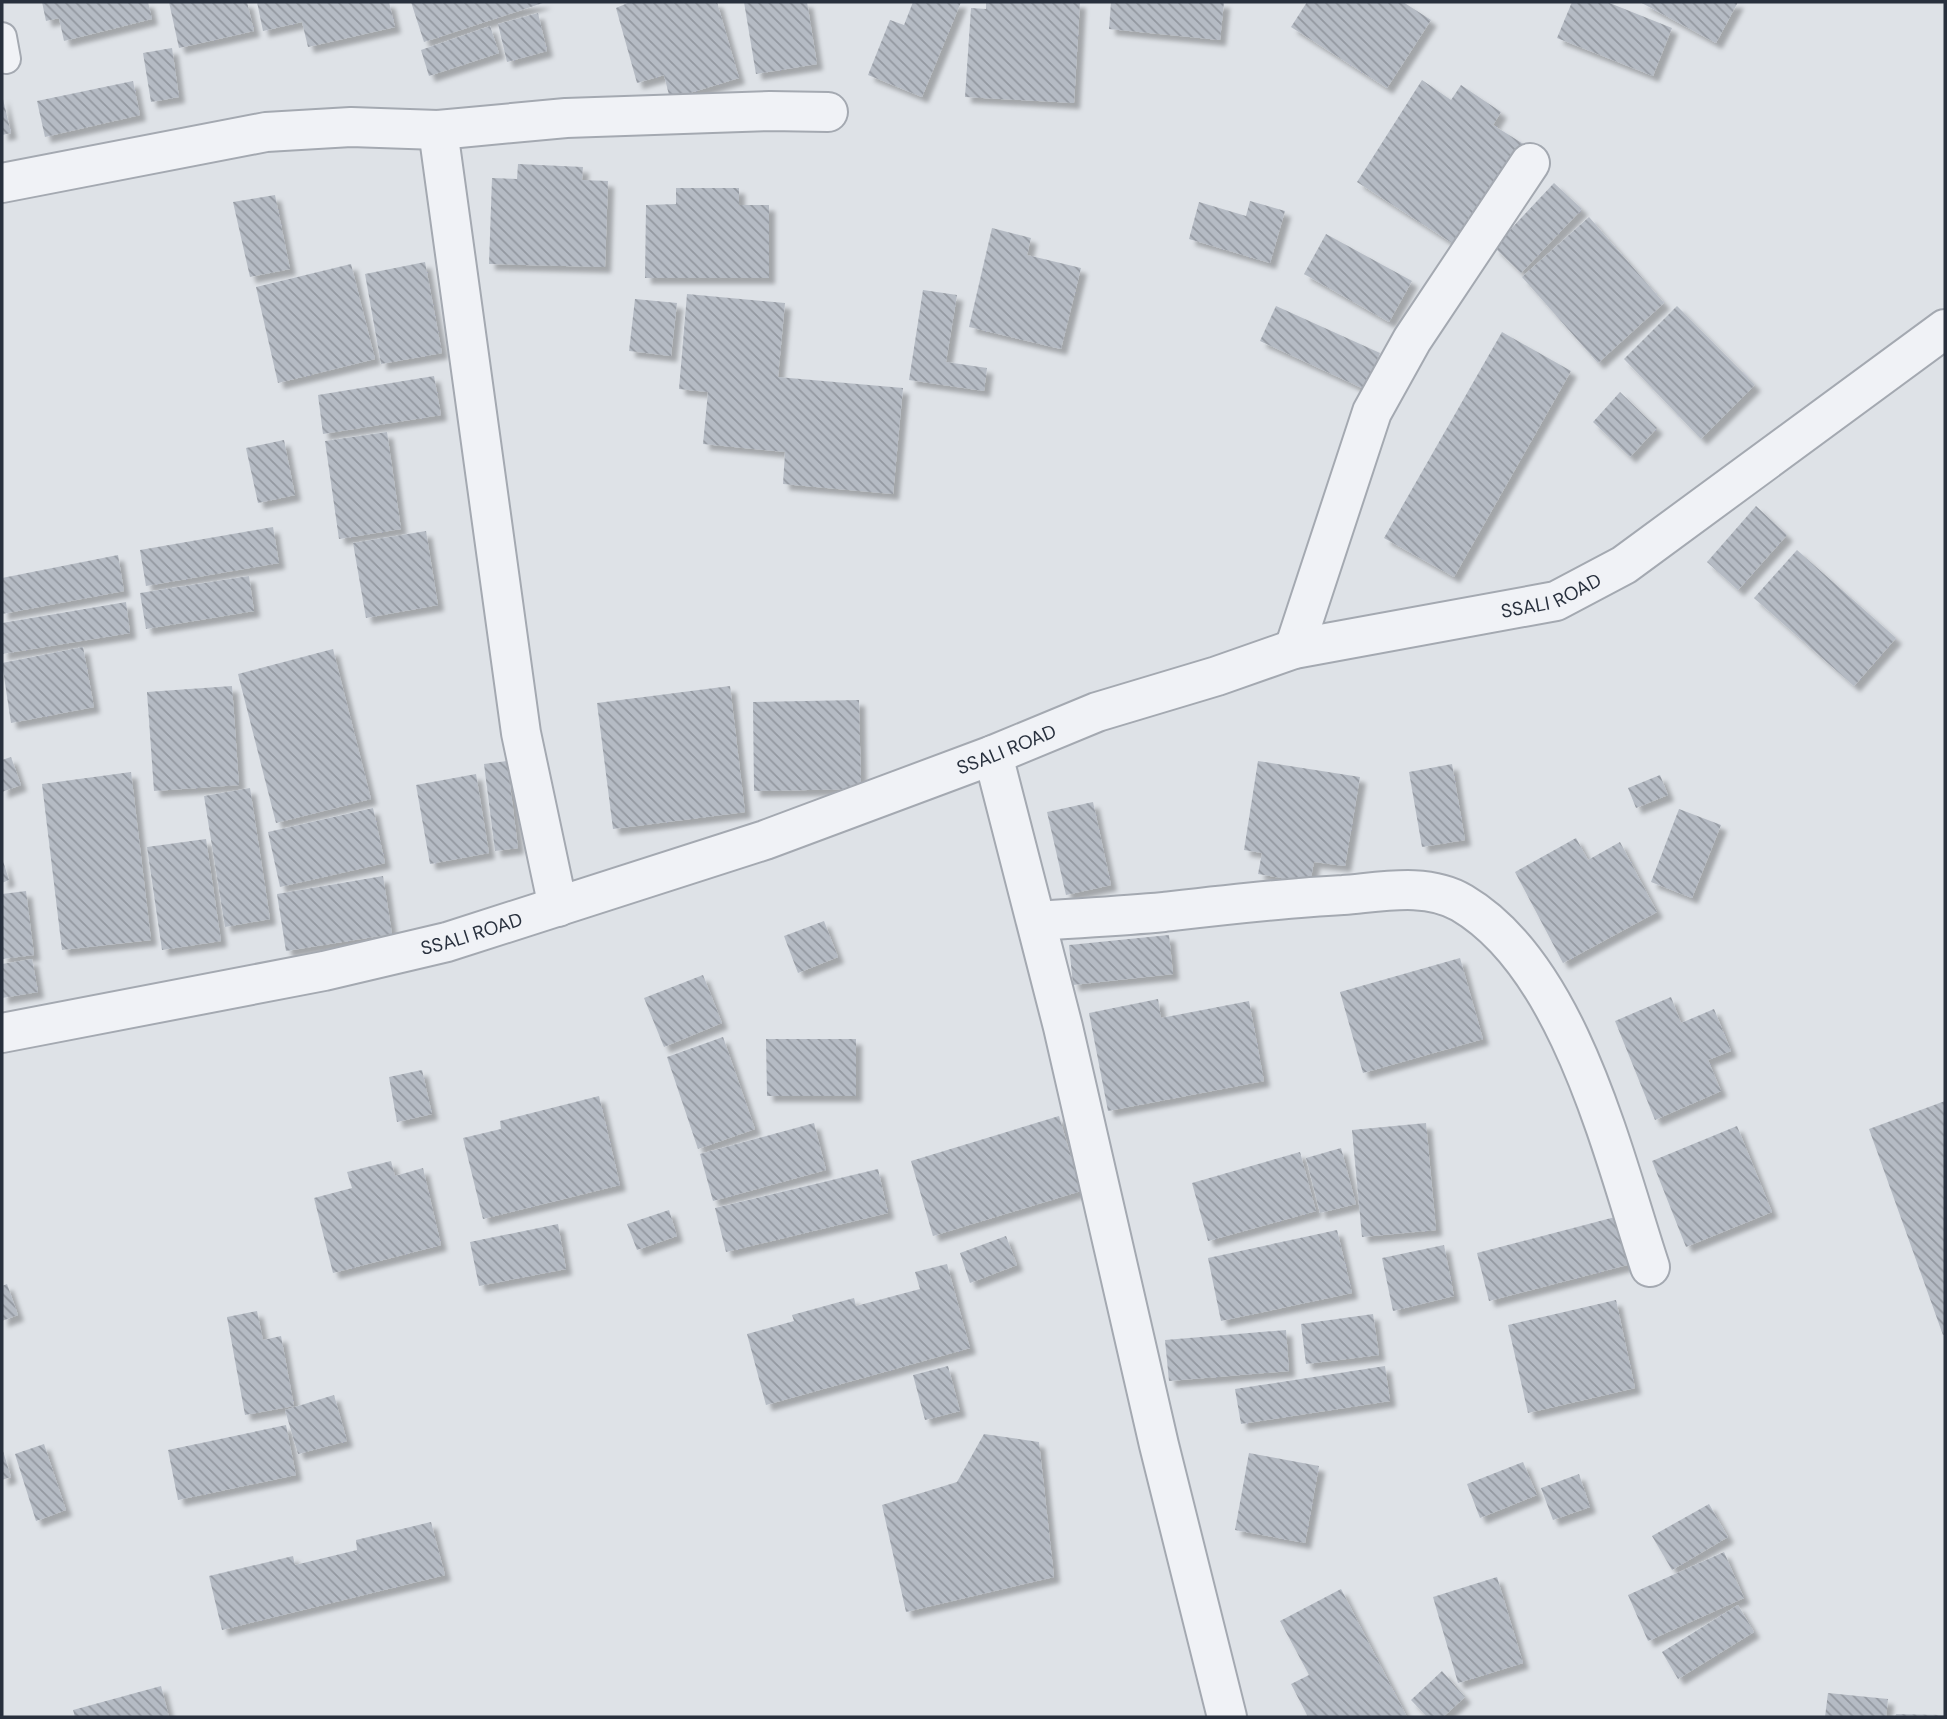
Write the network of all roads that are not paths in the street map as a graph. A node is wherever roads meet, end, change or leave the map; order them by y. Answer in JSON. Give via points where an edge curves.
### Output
{"nodes":[{"id":1,"x":828,"y":112,"type":"dead end"},
{"id":2,"x":438,"y":130,"type":"junction"},
{"id":3,"x":1530,"y":163,"type":"dead end"},
{"id":4,"x":2,"y":183,"type":"edge"},
{"id":5,"x":1945,"y":329,"type":"edge"},
{"id":6,"x":1294,"y":649,"type":"junction"},
{"id":7,"x":993,"y":755,"type":"junction"},
{"id":8,"x":558,"y":907,"type":"junction"},
{"id":9,"x":1037,"y":921,"type":"junction"},
{"id":10,"x":2,"y":1034,"type":"edge"},
{"id":11,"x":1650,"y":1267,"type":"dead end"},
{"id":12,"x":1227,"y":1717,"type":"edge"}],
"edges":[{"from":1,"to":2,"type":"street","via":[[566,118]]},
{"from":2,"to":4,"type":"street","via":[[363,127],[267,132]]},
{"from":2,"to":8,"type":"street","via":[[521,733]]},
{"from":3,"to":6,"type":"street","via":[[1412,340],[1372,412]]},
{"from":5,"to":6,"type":"street","name":"SSALI ROAD","via":[[1624,565],[1590,585],[1556,601]]},
{"from":6,"to":7,"type":"street","name":"SSALI ROAD","via":[[1097,712]]},
{"from":7,"to":8,"type":"street","name":"SSALI ROAD","via":[[765,840]]},
{"from":7,"to":9,"type":"street"},
{"from":8,"to":10,"type":"street","name":"SSALI ROAD","via":[[447,942],[324,971]]},
{"from":9,"to":11,"type":"street","via":[[1389,891],[1429,891],[1462,902],[1502,935],[1546,992],[1581,1058]]},
{"from":9,"to":12,"type":"street"}]}
